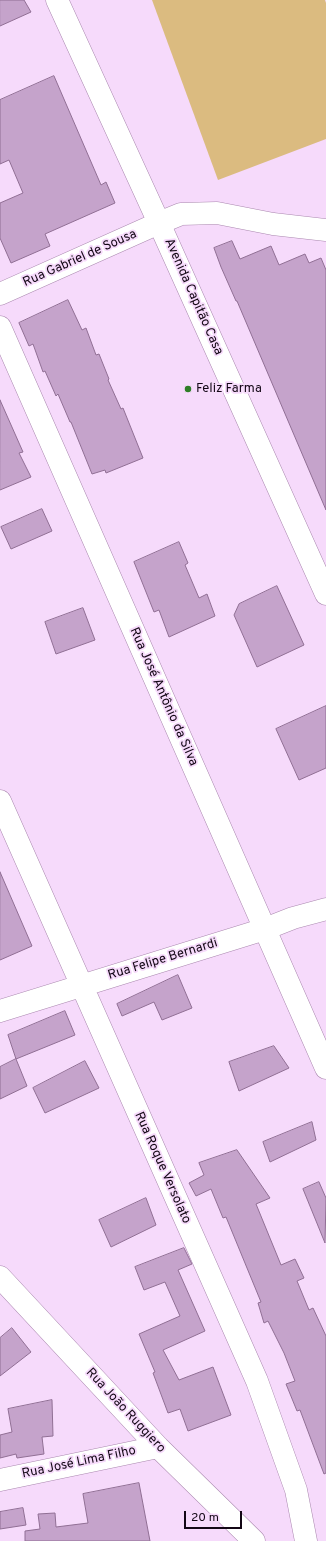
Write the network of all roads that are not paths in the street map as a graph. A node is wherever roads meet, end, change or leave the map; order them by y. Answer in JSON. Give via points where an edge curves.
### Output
{"nodes":[{"id":1,"x":57,"y":0,"type":"edge"},
{"id":2,"x":159,"y":223,"type":"junction"},
{"id":3,"x":326,"y":230,"type":"edge"},
{"id":4,"x":0,"y":294,"type":"edge"},
{"id":5,"x":0,"y":327,"type":"edge"},
{"id":6,"x":326,"y":594,"type":"edge"},
{"id":7,"x":0,"y":801,"type":"edge"},
{"id":8,"x":326,"y":909,"type":"edge"},
{"id":9,"x":265,"y":929,"type":"junction"},
{"id":10,"x":81,"y":986,"type":"junction"},
{"id":11,"x":0,"y":1011,"type":"edge"},
{"id":12,"x":326,"y":1068,"type":"edge"},
{"id":13,"x":0,"y":1277,"type":"edge"},
{"id":14,"x":158,"y":1447,"type":"junction"},
{"id":15,"x":0,"y":1480,"type":"edge"},
{"id":16,"x":254,"y":1541,"type":"edge"},
{"id":17,"x":306,"y":1541,"type":"edge"}],
"edges":[{"from":1,"to":2,"type":"street","name":"Avenida Capitão Casa"},
{"from":2,"to":3,"type":"street","name":"Rua Gabriel de Sousa","via":[[181,214],[217,213],[273,224]]},
{"from":2,"to":4,"type":"street","name":"Rua Gabriel de Sousa"},
{"from":2,"to":6,"type":"street","name":"Avenida Capitão Casa"},
{"from":5,"to":9,"type":"street","name":"Rua José Antônio da Silva"},
{"from":7,"to":10,"type":"street","name":"Rua Roque Versolato"},
{"from":8,"to":9,"type":"street","name":"Rua Felipe Bernardi"},
{"from":9,"to":10,"type":"street","name":"Rua Felipe Bernardi"},
{"from":9,"to":12,"type":"street","name":"Rua José Antônio da Silva"},
{"from":10,"to":11,"type":"street","name":"Rua Felipe Bernardi"},
{"from":10,"to":17,"type":"street","name":"Rua Roque Versolato","via":[[257,1380],[296,1490]]},
{"from":13,"to":14,"type":"street","name":"Rua João Ruggiero"},
{"from":14,"to":15,"type":"street","name":"Rua José Lima Filho"},
{"from":14,"to":16,"type":"street","name":"Rua João Ruggiero"}]}
